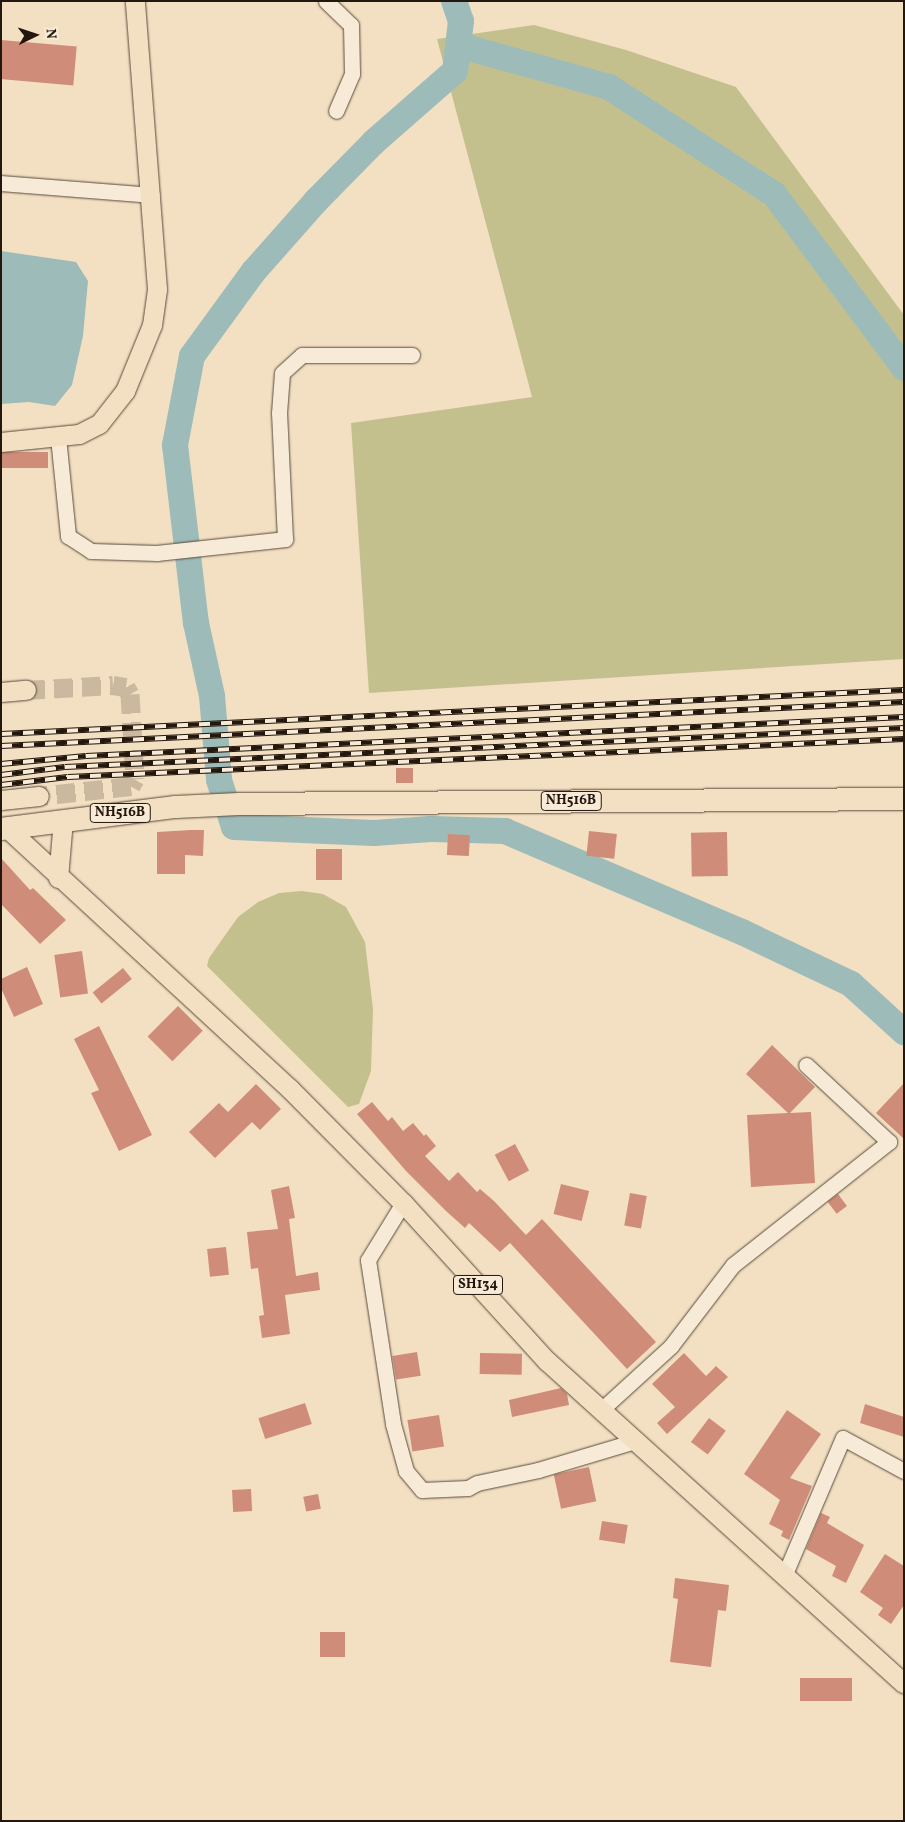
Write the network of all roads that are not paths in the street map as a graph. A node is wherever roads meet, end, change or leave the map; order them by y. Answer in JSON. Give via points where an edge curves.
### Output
{"nodes":[{"id":1,"x":135,"y":1,"type":"edge"},
{"id":2,"x":326,"y":1,"type":"edge"},
{"id":3,"x":336,"y":112,"type":"dead end"},
{"id":4,"x":1,"y":183,"type":"edge"},
{"id":5,"x":152,"y":194,"type":"junction"},
{"id":6,"x":412,"y":355,"type":"dead end"},
{"id":7,"x":58,"y":437,"type":"junction"},
{"id":8,"x":1,"y":442,"type":"edge"},
{"id":9,"x":26,"y":690,"type":"tunnel mouth"},
{"id":10,"x":1,"y":692,"type":"edge"},
{"id":11,"x":39,"y":796,"type":"tunnel mouth"},
{"id":12,"x":904,"y":798,"type":"edge"},
{"id":13,"x":1,"y":800,"type":"edge"},
{"id":14,"x":63,"y":820,"type":"junction"},
{"id":15,"x":4,"y":828,"type":"edge"},
{"id":16,"x":58,"y":878,"type":"junction"},
{"id":17,"x":806,"y":1065,"type":"dead end"},
{"id":18,"x":403,"y":1203,"type":"junction"},
{"id":19,"x":601,"y":1410,"type":"junction"},
{"id":20,"x":635,"y":1441,"type":"junction"},
{"id":21,"x":904,"y":1471,"type":"edge"},
{"id":22,"x":784,"y":1576,"type":"junction"},
{"id":23,"x":904,"y":1684,"type":"edge"}],
"edges":[{"from":1,"to":5,"type":"main road"},
{"from":2,"to":3,"type":"street","via":[[351,25],[352,74]]},
{"from":4,"to":5,"type":"street"},
{"from":5,"to":7,"type":"main road","via":[[157,289],[152,325],[140,357],[125,391],[99,424],[79,434]]},
{"from":6,"to":7,"type":"street","via":[[302,355],[282,373],[279,413],[285,539],[157,553],[91,551],[68,536]]},
{"from":7,"to":8,"type":"main road"},
{"from":9,"to":10,"type":"main road"},
{"from":11,"to":13,"type":"main road"},
{"from":12,"to":14,"type":"highway","number":"NH516B","via":[[239,804],[176,807]]},
{"from":14,"to":15,"type":"highway","number":"NH516B"},
{"from":14,"to":16,"type":"main road"},
{"from":15,"to":16,"type":"main road","number":"SH134"},
{"from":16,"to":18,"type":"main road","number":"SH134","via":[[234,1035]]},
{"from":17,"to":19,"type":"street","via":[[889,1142],[733,1265],[671,1346]]},
{"from":18,"to":19,"type":"main road","number":"SH134","via":[[547,1361]]},
{"from":18,"to":20,"type":"street","via":[[368,1260],[393,1424],[406,1470],[422,1490],[468,1488]]},
{"from":19,"to":20,"type":"main road","number":"SH134"},
{"from":20,"to":22,"type":"main road","number":"SH134"},
{"from":21,"to":22,"type":"street","via":[[843,1438]]},
{"from":22,"to":23,"type":"main road","number":"SH134"}]}
